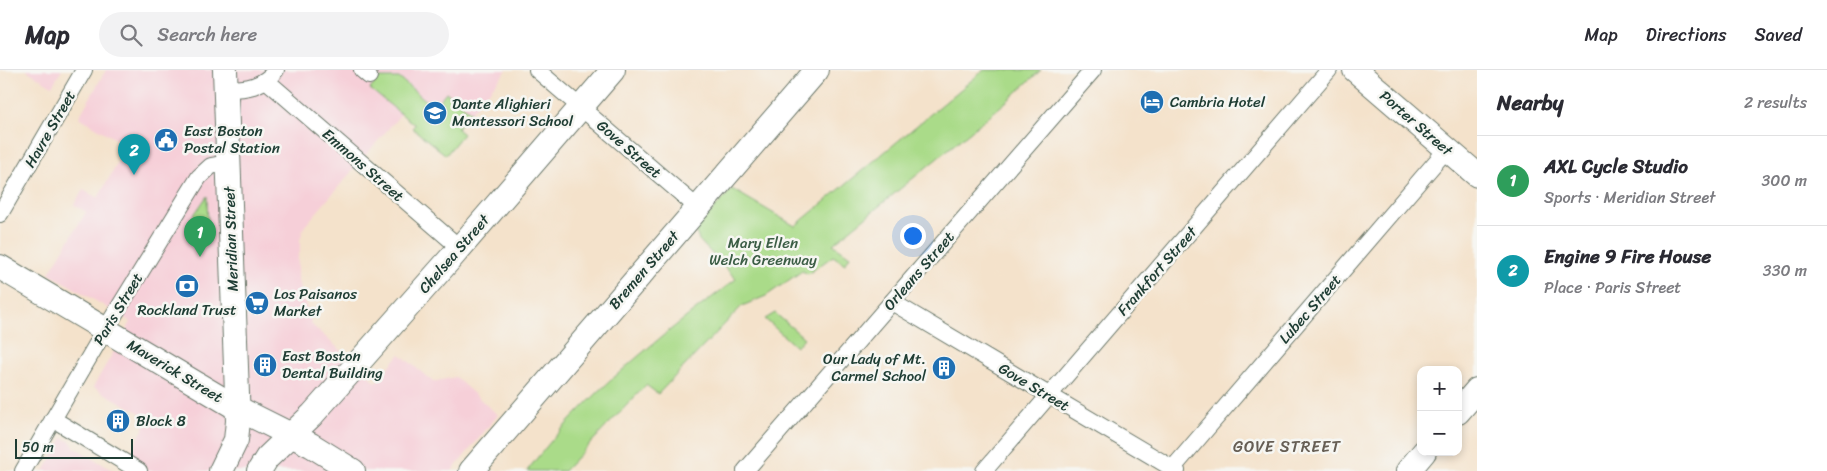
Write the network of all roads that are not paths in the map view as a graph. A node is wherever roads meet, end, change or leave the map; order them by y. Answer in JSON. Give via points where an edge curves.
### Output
{"nodes":[{"id":1,"x":84,"y":70,"type":"edge"},
{"id":2,"x":537,"y":70,"type":"edge"},
{"id":3,"x":613,"y":70,"type":"edge"},
{"id":4,"x":818,"y":70,"type":"edge"},
{"id":5,"x":1093,"y":70,"type":"edge"},
{"id":6,"x":1329,"y":70,"type":"edge"},
{"id":7,"x":1354,"y":70,"type":"edge"},
{"id":8,"x":271,"y":76,"type":"edge"},
{"id":9,"x":225,"y":80,"type":"edge"},
{"id":10,"x":581,"y":108,"type":"junction"},
{"id":11,"x":1447,"y":149,"type":"junction"},
{"id":12,"x":227,"y":163,"type":"junction"},
{"id":13,"x":1477,"y":175,"type":"edge"},
{"id":14,"x":698,"y":208,"type":"junction"},
{"id":15,"x":0,"y":214,"type":"edge"},
{"id":16,"x":460,"y":248,"type":"junction"},
{"id":17,"x":0,"y":267,"type":"edge"},
{"id":18,"x":892,"y":302,"type":"junction"},
{"id":19,"x":105,"y":330,"type":"junction"},
{"id":20,"x":1477,"y":390,"type":"edge"},
{"id":21,"x":1049,"y":395,"type":"junction"},
{"id":22,"x":237,"y":408,"type":"junction"},
{"id":23,"x":1459,"y":411,"type":"edge"},
{"id":24,"x":53,"y":419,"type":"junction"},
{"id":25,"x":291,"y":435,"type":"junction"},
{"id":26,"x":1421,"y":456,"type":"edge"},
{"id":27,"x":1175,"y":470,"type":"edge"},
{"id":28,"x":22,"y":471,"type":"edge"},
{"id":29,"x":139,"y":471,"type":"edge"},
{"id":30,"x":221,"y":471,"type":"edge"},
{"id":31,"x":259,"y":471,"type":"edge"},
{"id":32,"x":353,"y":471,"type":"edge"},
{"id":33,"x":471,"y":471,"type":"edge"},
{"id":34,"x":745,"y":471,"type":"edge"},
{"id":35,"x":984,"y":471,"type":"edge"},
{"id":36,"x":1408,"y":471,"type":"edge"}],
"edges":[{"from":1,"to":15,"type":"street","name":"Havre Street"},
{"from":2,"to":10,"type":"street","name":"Gove Street"},
{"from":3,"to":10,"type":"main road","name":"Chelsea Street"},
{"from":4,"to":14,"type":"main road","name":"Bremen Street"},
{"from":5,"to":18,"type":"street","name":"Orleans Street"},
{"from":6,"to":21,"type":"street","name":"Frankfort Street"},
{"from":7,"to":11,"type":"main road","name":"Porter Street"},
{"from":8,"to":9,"type":"street","via":[[244,89]]},
{"from":8,"to":16,"type":"street","name":"Emmons Street"},
{"from":9,"to":12,"type":"main road","name":"Meridian Street"},
{"from":10,"to":14,"type":"street","name":"Gove Street"},
{"from":10,"to":16,"type":"main road","name":"Chelsea Street"},
{"from":11,"to":13,"type":"main road","name":"Porter Street"},
{"from":11,"to":27,"type":"street","name":"Lubec Street"},
{"from":12,"to":19,"type":"street","name":"Paris Street","via":[[211,166],[199,177]]},
{"from":12,"to":22,"type":"main road","name":"Meridian Street"},
{"from":14,"to":33,"type":"main road","name":"Bremen Street"},
{"from":16,"to":25,"type":"main road","name":"Chelsea Street"},
{"from":17,"to":19,"type":"main road","name":"Maverick Street"},
{"from":18,"to":21,"type":"street","name":"Gove Street"},
{"from":18,"to":34,"type":"street","name":"Orleans Street"},
{"from":19,"to":22,"type":"main road","name":"Maverick Street"},
{"from":19,"to":24,"type":"street","name":"Paris Street"},
{"from":20,"to":23,"type":"main road"},
{"from":21,"to":27,"type":"street","name":"Gove Street"},
{"from":21,"to":35,"type":"street","name":"Frankfort Street"},
{"from":22,"to":25,"type":"main road","name":"Maverick Street"},
{"from":22,"to":30,"type":"main road","name":"Meridian Street","via":[[236,440]]},
{"from":24,"to":28,"type":"street","name":"Paris Street"},
{"from":24,"to":29,"type":"street"},
{"from":25,"to":31,"type":"main road","name":"Chelsea Street","via":[[267,458]]},
{"from":25,"to":32,"type":"main road","name":"Maverick Street"},
{"from":26,"to":36,"type":"main road"}]}
